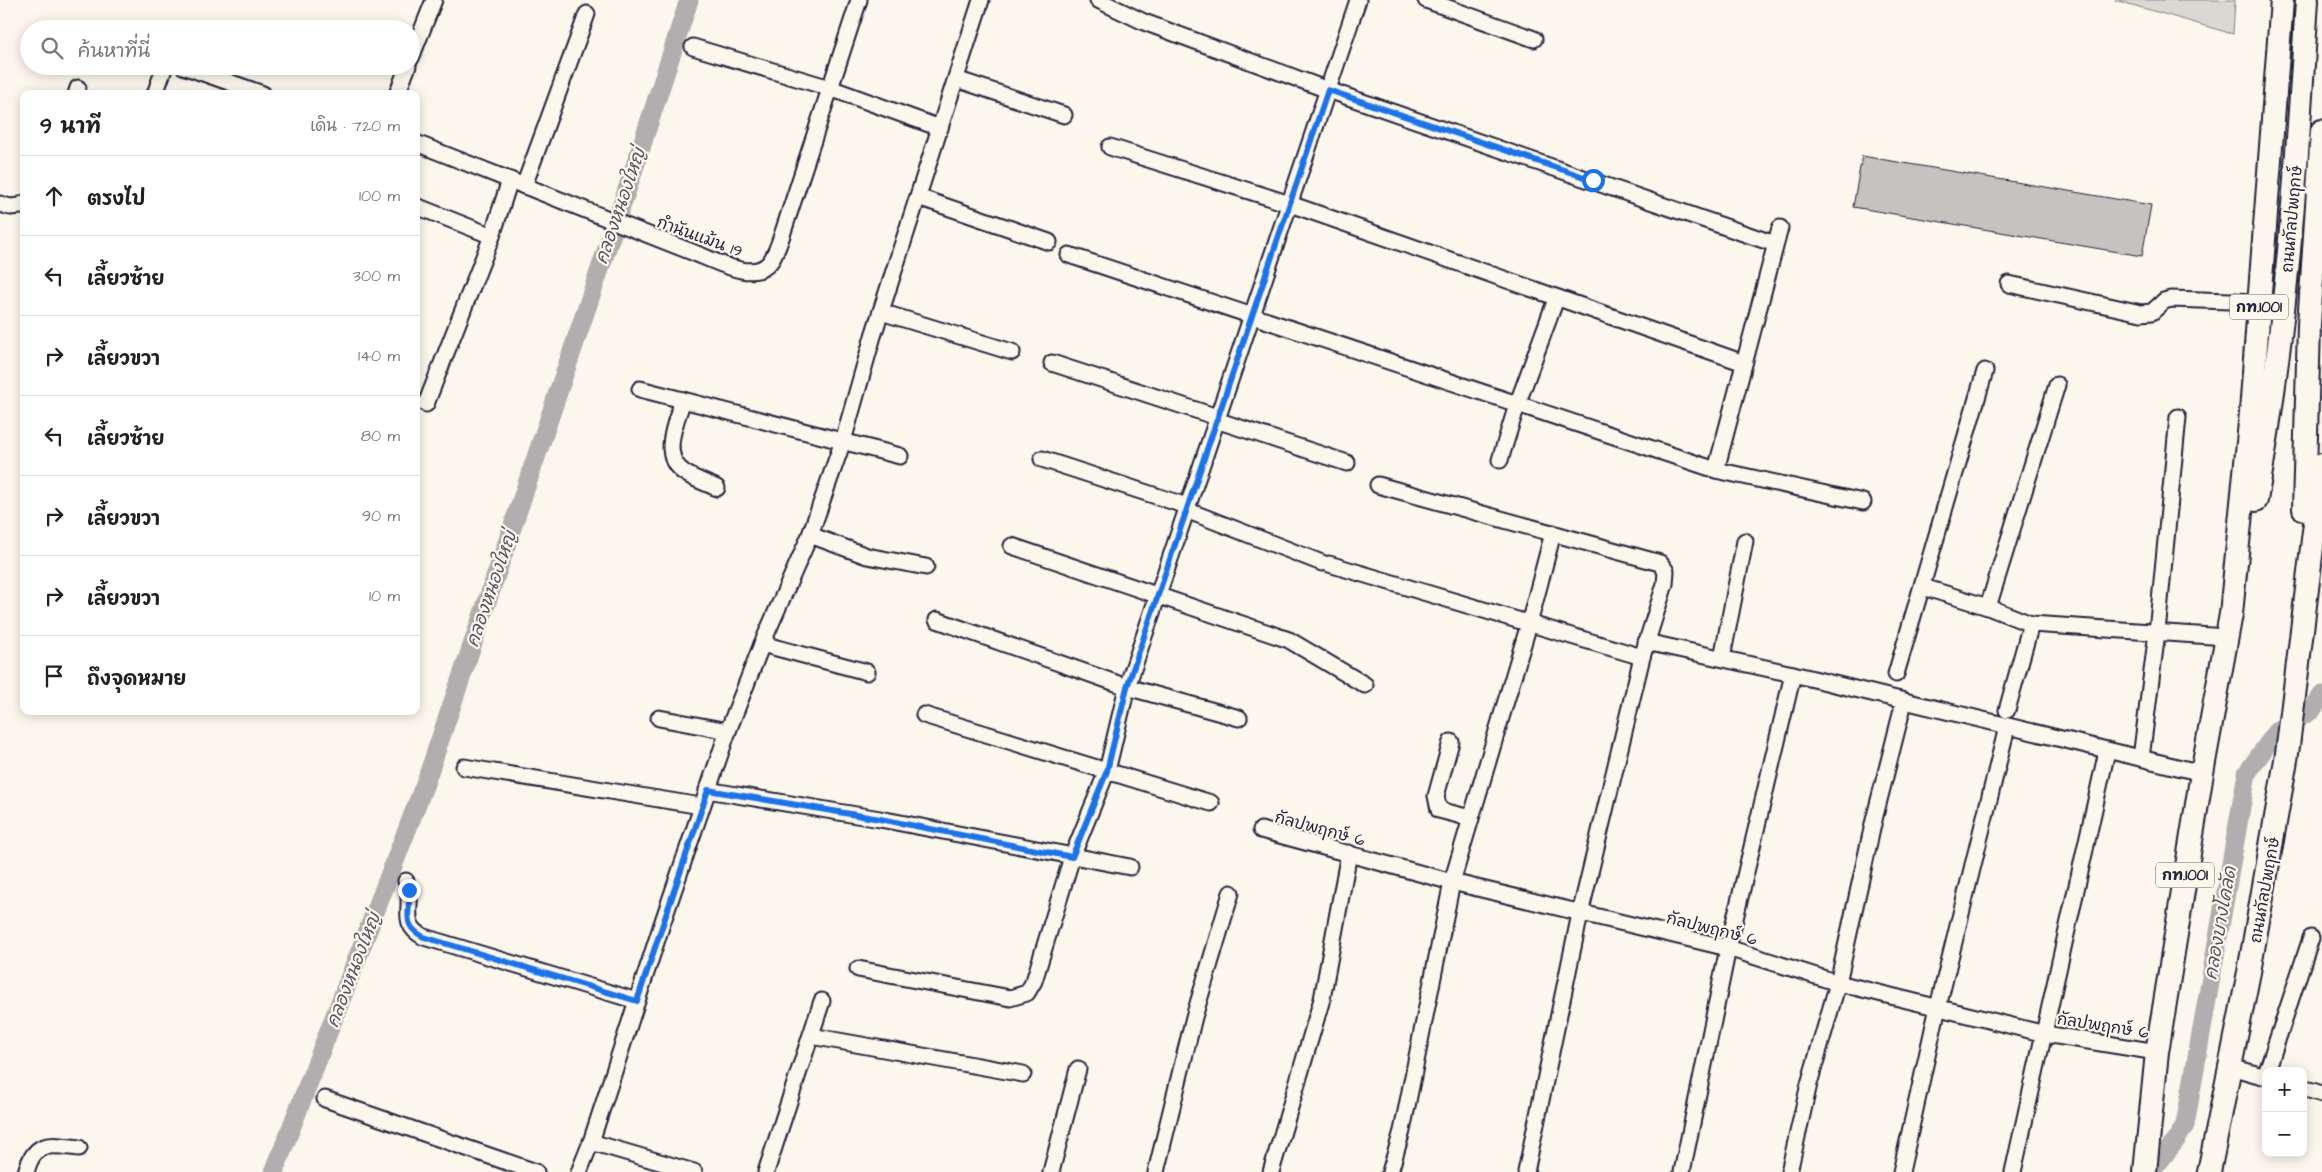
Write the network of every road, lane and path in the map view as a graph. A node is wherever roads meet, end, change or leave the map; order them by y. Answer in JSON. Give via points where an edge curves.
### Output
{"nodes":[{"id":1,"x":434,"y":0,"type":"edge"},
{"id":2,"x":859,"y":0,"type":"edge"},
{"id":3,"x":981,"y":0,"type":"edge"},
{"id":4,"x":1098,"y":0,"type":"edge"},
{"id":5,"x":1358,"y":0,"type":"edge"},
{"id":6,"x":1426,"y":0,"type":"edge"},
{"id":7,"x":2282,"y":0,"type":"edge"},
{"id":8,"x":2307,"y":0,"type":"edge"},
{"id":9,"x":587,"y":14,"type":"dead end"},
{"id":10,"x":420,"y":35,"type":"edge"},
{"id":11,"x":1534,"y":39,"type":"dead end"},
{"id":12,"x":693,"y":47,"type":"dead end"},
{"id":13,"x":162,"y":75,"type":"edge"},
{"id":14,"x":208,"y":75,"type":"edge"},
{"id":15,"x":404,"y":75,"type":"edge"},
{"id":16,"x":956,"y":79,"type":"junction"},
{"id":17,"x":830,"y":88,"type":"junction"},
{"id":18,"x":156,"y":90,"type":"edge"},
{"id":19,"x":251,"y":90,"type":"edge"},
{"id":20,"x":399,"y":90,"type":"edge"},
{"id":21,"x":1328,"y":90,"type":"junction"},
{"id":22,"x":1064,"y":115,"type":"dead end"},
{"id":23,"x":940,"y":128,"type":"junction"},
{"id":24,"x":2322,"y":131,"type":"edge"},
{"id":25,"x":2322,"y":135,"type":"edge"},
{"id":26,"x":420,"y":145,"type":"edge"},
{"id":27,"x":1110,"y":147,"type":"dead end"},
{"id":28,"x":510,"y":180,"type":"junction"},
{"id":29,"x":524,"y":186,"type":"junction"},
{"id":30,"x":918,"y":197,"type":"junction"},
{"id":31,"x":0,"y":204,"type":"edge"},
{"id":32,"x":1290,"y":204,"type":"junction"},
{"id":33,"x":20,"y":206,"type":"edge"},
{"id":34,"x":420,"y":208,"type":"edge"},
{"id":35,"x":1780,"y":228,"type":"dead end"},
{"id":36,"x":492,"y":236,"type":"junction"},
{"id":37,"x":1049,"y":242,"type":"dead end"},
{"id":38,"x":1775,"y":244,"type":"junction"},
{"id":39,"x":1069,"y":256,"type":"dead end"},
{"id":40,"x":2009,"y":284,"type":"dead end"},
{"id":41,"x":1556,"y":299,"type":"junction"},
{"id":42,"x":2260,"y":302,"type":"junction"},
{"id":43,"x":881,"y":312,"type":"junction"},
{"id":44,"x":1250,"y":317,"type":"junction"},
{"id":45,"x":1012,"y":352,"type":"dead end"},
{"id":46,"x":1052,"y":363,"type":"dead end"},
{"id":47,"x":1744,"y":363,"type":"junction"},
{"id":48,"x":1985,"y":371,"type":"dead end"},
{"id":49,"x":2057,"y":385,"type":"dead end"},
{"id":50,"x":640,"y":389,"type":"dead end"},
{"id":51,"x":683,"y":400,"type":"junction"},
{"id":52,"x":426,"y":404,"type":"dead end"},
{"id":53,"x":1518,"y":404,"type":"junction"},
{"id":54,"x":2178,"y":417,"type":"dead end"},
{"id":55,"x":1216,"y":418,"type":"junction"},
{"id":56,"x":843,"y":440,"type":"junction"},
{"id":57,"x":900,"y":456,"type":"dead end"},
{"id":58,"x":1042,"y":459,"type":"dead end"},
{"id":59,"x":1500,"y":460,"type":"dead end"},
{"id":60,"x":1347,"y":463,"type":"dead end"},
{"id":61,"x":2322,"y":465,"type":"edge"},
{"id":62,"x":1716,"y":470,"type":"junction"},
{"id":63,"x":1378,"y":484,"type":"dead end"},
{"id":64,"x":717,"y":488,"type":"dead end"},
{"id":65,"x":1863,"y":502,"type":"dead end"},
{"id":66,"x":1186,"y":508,"type":"junction"},
{"id":67,"x":1553,"y":533,"type":"junction"},
{"id":68,"x":810,"y":535,"type":"junction"},
{"id":69,"x":1745,"y":541,"type":"dead end"},
{"id":70,"x":1012,"y":546,"type":"dead end"},
{"id":71,"x":926,"y":567,"type":"dead end"},
{"id":72,"x":1923,"y":587,"type":"junction"},
{"id":73,"x":1157,"y":596,"type":"junction"},
{"id":74,"x":2304,"y":605,"type":"junction"},
{"id":75,"x":1988,"y":606,"type":"junction"},
{"id":76,"x":2231,"y":614,"type":"junction"},
{"id":77,"x":937,"y":620,"type":"dead end"},
{"id":78,"x":1530,"y":624,"type":"junction"},
{"id":79,"x":2031,"y":624,"type":"junction"},
{"id":80,"x":2157,"y":632,"type":"junction"},
{"id":81,"x":2227,"y":638,"type":"junction"},
{"id":82,"x":1646,"y":642,"type":"junction"},
{"id":83,"x":762,"y":644,"type":"junction"},
{"id":84,"x":1642,"y":657,"type":"junction"},
{"id":85,"x":1722,"y":658,"type":"junction"},
{"id":86,"x":867,"y":672,"type":"dead end"},
{"id":87,"x":1793,"y":674,"type":"junction"},
{"id":88,"x":1896,"y":674,"type":"dead end"},
{"id":89,"x":1365,"y":685,"type":"dead end"},
{"id":90,"x":1127,"y":687,"type":"junction"},
{"id":91,"x":1904,"y":702,"type":"junction"},
{"id":92,"x":2007,"y":710,"type":"dead end"},
{"id":93,"x":924,"y":715,"type":"dead end"},
{"id":94,"x":659,"y":718,"type":"dead end"},
{"id":95,"x":1239,"y":718,"type":"dead end"},
{"id":96,"x":2007,"y":728,"type":"junction"},
{"id":97,"x":728,"y":731,"type":"junction"},
{"id":98,"x":1451,"y":742,"type":"dead end"},
{"id":99,"x":2107,"y":751,"type":"junction"},
{"id":100,"x":2141,"y":758,"type":"junction"},
{"id":101,"x":464,"y":767,"type":"dead end"},
{"id":102,"x":1107,"y":771,"type":"junction"},
{"id":103,"x":2202,"y":773,"type":"junction"},
{"id":104,"x":708,"y":790,"type":"junction"},
{"id":105,"x":1211,"y":803,"type":"dead end"},
{"id":106,"x":701,"y":806,"type":"junction"},
{"id":107,"x":1470,"y":818,"type":"junction"},
{"id":108,"x":1261,"y":830,"type":"dead end"},
{"id":109,"x":1349,"y":853,"type":"junction"},
{"id":110,"x":1072,"y":857,"type":"junction"},
{"id":111,"x":1130,"y":867,"type":"dead end"},
{"id":112,"x":406,"y":881,"type":"dead end"},
{"id":113,"x":1452,"y":882,"type":"junction"},
{"id":114,"x":1230,"y":893,"type":"dead end"},
{"id":115,"x":1580,"y":914,"type":"junction"},
{"id":116,"x":2311,"y":938,"type":"dead end"},
{"id":117,"x":1728,"y":948,"type":"junction"},
{"id":118,"x":858,"y":969,"type":"dead end"},
{"id":119,"x":1838,"y":983,"type":"junction"},
{"id":120,"x":637,"y":1001,"type":"junction"},
{"id":121,"x":822,"y":1002,"type":"dead end"},
{"id":122,"x":1938,"y":1007,"type":"junction"},
{"id":123,"x":2045,"y":1034,"type":"junction"},
{"id":124,"x":811,"y":1036,"type":"junction"},
{"id":125,"x":2157,"y":1052,"type":"junction"},
{"id":126,"x":2231,"y":1067,"type":"junction"},
{"id":127,"x":2268,"y":1067,"type":"edge"},
{"id":128,"x":1078,"y":1069,"type":"dead end"},
{"id":129,"x":1023,"y":1074,"type":"dead end"},
{"id":130,"x":2262,"y":1075,"type":"edge"},
{"id":131,"x":2307,"y":1089,"type":"edge"},
{"id":132,"x":2322,"y":1094,"type":"edge"},
{"id":133,"x":324,"y":1099,"type":"dead end"},
{"id":134,"x":590,"y":1142,"type":"junction"},
{"id":135,"x":80,"y":1148,"type":"dead end"},
{"id":136,"x":26,"y":1172,"type":"edge"},
{"id":137,"x":536,"y":1172,"type":"edge"},
{"id":138,"x":579,"y":1172,"type":"edge"},
{"id":139,"x":694,"y":1172,"type":"edge"},
{"id":140,"x":766,"y":1172,"type":"edge"},
{"id":141,"x":1051,"y":1172,"type":"edge"},
{"id":142,"x":1156,"y":1172,"type":"edge"},
{"id":143,"x":1271,"y":1172,"type":"edge"},
{"id":144,"x":1390,"y":1172,"type":"edge"},
{"id":145,"x":1526,"y":1172,"type":"edge"},
{"id":146,"x":1682,"y":1172,"type":"edge"},
{"id":147,"x":1789,"y":1172,"type":"edge"},
{"id":148,"x":1901,"y":1172,"type":"edge"},
{"id":149,"x":2013,"y":1172,"type":"edge"},
{"id":150,"x":2145,"y":1172,"type":"edge"},
{"id":151,"x":2208,"y":1172,"type":"edge"}],
"edges":[{"from":1,"to":10,"type":"street"},
{"from":2,"to":17,"type":"street","name":"กำนันแม้น 19"},
{"from":3,"to":16,"type":"street"},
{"from":4,"to":21,"type":"street","via":[[1144,22]]},
{"from":5,"to":21,"type":"street"},
{"from":6,"to":11,"type":"street"},
{"from":7,"to":42,"type":"main road","name":"ถนนกัลปพฤกษ์","number":"กท.1001"},
{"from":8,"to":76,"type":"main road","name":"ถนนกัลปพฤกษ์","number":"กท.1001","via":[[2299,133],[2274,392],[2254,509]]},
{"from":9,"to":29,"type":"street"},
{"from":12,"to":17,"type":"street"},
{"from":13,"to":18,"type":"street"},
{"from":14,"to":19,"type":"street"},
{"from":15,"to":20,"type":"street"},
{"from":16,"to":22,"type":"street"},
{"from":16,"to":23,"type":"street"},
{"from":17,"to":23,"type":"street"},
{"from":17,"to":29,"type":"street","name":"กำนันแม้น 19","via":[[772,260],[765,267],[753,271],[736,268],[632,230]]},
{"from":21,"to":32,"type":"street"},
{"from":21,"to":38,"type":"street"},
{"from":23,"to":30,"type":"street"},
{"from":24,"to":25,"type":"main road","name":"ถนนกัลปพฤกษ์","number":"กท.1001"},
{"from":25,"to":74,"type":"main road","name":"ถนนกัลปพฤกษ์","number":"กท.1001","via":[[2307,373]]},
{"from":26,"to":28,"type":"street","name":"กำนันแม้น 19"},
{"from":27,"to":32,"type":"street"},
{"from":28,"to":29,"type":"street","name":"กำนันแม้น 19"},
{"from":28,"to":36,"type":"street"},
{"from":30,"to":37,"type":"street"},
{"from":30,"to":43,"type":"street"},
{"from":31,"to":33,"type":"street"},
{"from":32,"to":41,"type":"street"},
{"from":32,"to":44,"type":"street"},
{"from":34,"to":36,"type":"street"},
{"from":35,"to":38,"type":"street"},
{"from":36,"to":52,"type":"street"},
{"from":38,"to":47,"type":"street"},
{"from":39,"to":44,"type":"street"},
{"from":40,"to":42,"type":"street","via":[[2141,312],[2152,312],[2170,299]]},
{"from":41,"to":47,"type":"street"},
{"from":41,"to":53,"type":"street"},
{"from":42,"to":76,"type":"main road","name":"ถนนกัลปพฤกษ์","number":"กท.1001"},
{"from":43,"to":45,"type":"street"},
{"from":43,"to":56,"type":"street"},
{"from":44,"to":53,"type":"street"},
{"from":44,"to":55,"type":"street"},
{"from":46,"to":55,"type":"street"},
{"from":47,"to":62,"type":"street"},
{"from":48,"to":72,"type":"street"},
{"from":49,"to":75,"type":"street"},
{"from":50,"to":51,"type":"street"},
{"from":51,"to":56,"type":"street"},
{"from":51,"to":64,"type":"street","via":[[670,447],[673,459],[683,472]]},
{"from":53,"to":59,"type":"street"},
{"from":53,"to":62,"type":"street"},
{"from":54,"to":80,"type":"street"},
{"from":55,"to":60,"type":"street"},
{"from":55,"to":66,"type":"street"},
{"from":56,"to":57,"type":"street"},
{"from":56,"to":68,"type":"street"},
{"from":58,"to":66,"type":"street"},
{"from":61,"to":74,"type":"main road","name":"ถนนกัลปพฤกษ์","number":"กท.1001"},
{"from":62,"to":65,"type":"street"},
{"from":63,"to":67,"type":"street"},
{"from":66,"to":73,"type":"street"},
{"from":66,"to":78,"type":"street","via":[[1325,564]]},
{"from":67,"to":78,"type":"street"},
{"from":67,"to":82,"type":"street","via":[[1660,563],[1666,571],[1665,584]]},
{"from":68,"to":71,"type":"street","via":[[866,556]]},
{"from":68,"to":83,"type":"street"},
{"from":69,"to":85,"type":"street"},
{"from":70,"to":73,"type":"street"},
{"from":72,"to":75,"type":"street"},
{"from":72,"to":88,"type":"street"},
{"from":73,"to":89,"type":"street","via":[[1289,640]]},
{"from":73,"to":90,"type":"street"},
{"from":74,"to":126,"type":"main road","name":"ถนนกัลปพฤกษ์","number":"กท.1001","via":[[2287,754]]},
{"from":75,"to":79,"type":"street"},
{"from":76,"to":81,"type":"main road","name":"ถนนกัลปพฤกษ์","number":"กท.1001"},
{"from":77,"to":90,"type":"street"},
{"from":78,"to":84,"type":"street"},
{"from":78,"to":107,"type":"street"},
{"from":79,"to":80,"type":"street"},
{"from":79,"to":92,"type":"street"},
{"from":80,"to":81,"type":"street"},
{"from":80,"to":100,"type":"street"},
{"from":81,"to":103,"type":"main road","name":"ถนนกัลปพฤกษ์","number":"กท.1001"},
{"from":82,"to":84,"type":"street"},
{"from":82,"to":85,"type":"street"},
{"from":83,"to":86,"type":"street"},
{"from":83,"to":97,"type":"street"},
{"from":84,"to":115,"type":"street"},
{"from":85,"to":87,"type":"street"},
{"from":87,"to":91,"type":"street"},
{"from":87,"to":117,"type":"street"},
{"from":90,"to":95,"type":"street"},
{"from":90,"to":102,"type":"street"},
{"from":91,"to":96,"type":"street"},
{"from":91,"to":119,"type":"street"},
{"from":93,"to":102,"type":"street"},
{"from":94,"to":97,"type":"street"},
{"from":96,"to":99,"type":"street"},
{"from":96,"to":122,"type":"street"},
{"from":97,"to":104,"type":"street"},
{"from":98,"to":107,"type":"street","via":[[1436,796],[1437,805],[1440,810]]},
{"from":99,"to":100,"type":"street"},
{"from":99,"to":123,"type":"street"},
{"from":100,"to":103,"type":"street"},
{"from":101,"to":106,"type":"street"},
{"from":102,"to":105,"type":"street"},
{"from":102,"to":110,"type":"street"},
{"from":103,"to":125,"type":"main road","name":"ถนนกัลปพฤกษ์","number":"กท.1001"},
{"from":104,"to":106,"type":"street"},
{"from":104,"to":110,"type":"street","via":[[880,819]]},
{"from":106,"to":120,"type":"street"},
{"from":107,"to":113,"type":"street"},
{"from":108,"to":109,"type":"street","name":"กัลปพฤกษ์ 6"},
{"from":109,"to":113,"type":"street","name":"กัลปพฤกษ์ 6"},
{"from":109,"to":143,"type":"street","via":[[1322,999]]},
{"from":110,"to":111,"type":"street"},
{"from":110,"to":118,"type":"street","via":[[1034,981],[1027,993],[1010,998]]},
{"from":112,"to":120,"type":"street","via":[[409,925],[414,932]]},
{"from":113,"to":115,"type":"street","name":"กัลปพฤกษ์ 6"},
{"from":113,"to":144,"type":"street","via":[[1402,1131]]},
{"from":114,"to":142,"type":"street","via":[[1194,1017]]},
{"from":115,"to":117,"type":"street","name":"กัลปพฤกษ์ 6"},
{"from":115,"to":145,"type":"street"},
{"from":116,"to":127,"type":"street"},
{"from":117,"to":119,"type":"street","name":"กัลปพฤกษ์ 6"},
{"from":117,"to":146,"type":"street"},
{"from":119,"to":122,"type":"street","name":"กัลปพฤกษ์ 6"},
{"from":119,"to":147,"type":"street","via":[[1809,1084]]},
{"from":120,"to":134,"type":"street"},
{"from":121,"to":124,"type":"street"},
{"from":122,"to":123,"type":"street","name":"กัลปพฤกษ์ 6"},
{"from":122,"to":148,"type":"street"},
{"from":123,"to":125,"type":"street","name":"กัลปพฤกษ์ 6"},
{"from":123,"to":149,"type":"street"},
{"from":124,"to":129,"type":"street"},
{"from":124,"to":140,"type":"street"},
{"from":125,"to":150,"type":"main road","name":"ถนนกัลปพฤกษ์","number":"กท.1001"},
{"from":126,"to":130,"type":"street"},
{"from":126,"to":151,"type":"main road","name":"ถนนกัลปพฤกษ์","number":"กท.1001"},
{"from":128,"to":141,"type":"street"},
{"from":131,"to":132,"type":"street"},
{"from":133,"to":137,"type":"street"},
{"from":134,"to":138,"type":"street"},
{"from":134,"to":139,"type":"street"},
{"from":135,"to":136,"type":"street","via":[[44,1146],[32,1154]]}]}
